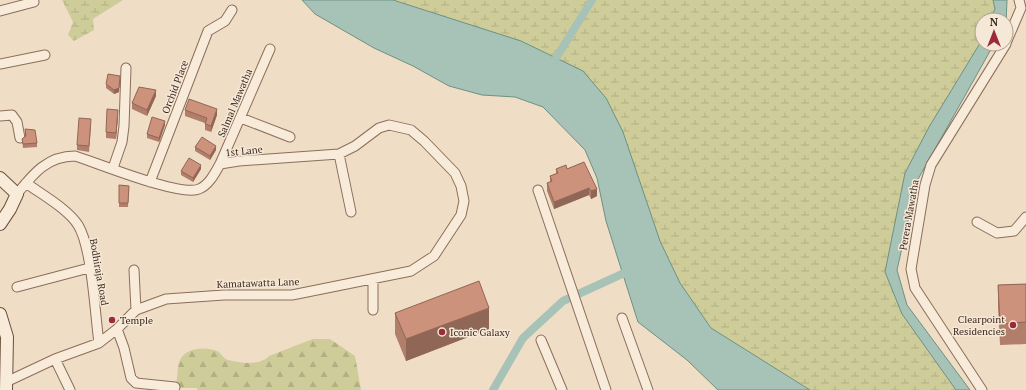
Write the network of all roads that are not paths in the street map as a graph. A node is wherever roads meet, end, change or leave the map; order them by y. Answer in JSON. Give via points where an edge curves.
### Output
{"nodes":[{"id":1,"x":1019,"y":0,"type":"edge"},
{"id":2,"x":34,"y":2,"type":"dead end"},
{"id":3,"x":232,"y":10,"type":"dead end"},
{"id":4,"x":0,"y":11,"type":"edge"},
{"id":5,"x":1014,"y":25,"type":"edge"},
{"id":6,"x":270,"y":50,"type":"dead end"},
{"id":7,"x":1001,"y":52,"type":"edge"},
{"id":8,"x":45,"y":55,"type":"dead end"},
{"id":9,"x":0,"y":64,"type":"edge"},
{"id":10,"x":126,"y":68,"type":"dead end"},
{"id":11,"x":0,"y":116,"type":"edge"},
{"id":12,"x":241,"y":118,"type":"junction"},
{"id":13,"x":290,"y":137,"type":"dead end"},
{"id":14,"x":20,"y":138,"type":"dead end"},
{"id":15,"x":339,"y":154,"type":"junction"},
{"id":16,"x":220,"y":164,"type":"junction"},
{"id":17,"x":113,"y":168,"type":"junction"},
{"id":18,"x":455,"y":173,"type":"joint"},
{"id":19,"x":0,"y":178,"type":"edge"},
{"id":20,"x":150,"y":182,"type":"junction"},
{"id":21,"x":26,"y":183,"type":"junction"},
{"id":22,"x":538,"y":190,"type":"dead end"},
{"id":23,"x":17,"y":194,"type":"junction"},
{"id":24,"x":351,"y":212,"type":"dead end"},
{"id":25,"x":1026,"y":217,"type":"edge"},
{"id":26,"x":977,"y":222,"type":"dead end"},
{"id":27,"x":0,"y":224,"type":"edge"},
{"id":28,"x":89,"y":268,"type":"junction"},
{"id":29,"x":134,"y":270,"type":"dead end"},
{"id":30,"x":373,"y":280,"type":"junction"},
{"id":31,"x":17,"y":287,"type":"dead end"},
{"id":32,"x":136,"y":310,"type":"junction"},
{"id":33,"x":372,"y":310,"type":"dead end"},
{"id":34,"x":0,"y":314,"type":"edge"},
{"id":35,"x":622,"y":318,"type":"dead end"},
{"id":36,"x":118,"y":329,"type":"junction"},
{"id":37,"x":541,"y":340,"type":"dead end"},
{"id":38,"x":99,"y":343,"type":"junction"},
{"id":39,"x":4,"y":359,"type":"edge"},
{"id":40,"x":55,"y":359,"type":"junction"},
{"id":41,"x":6,"y":386,"type":"edge"},
{"id":42,"x":175,"y":387,"type":"dead end"},
{"id":43,"x":70,"y":390,"type":"edge"},
{"id":44,"x":562,"y":390,"type":"edge"},
{"id":45,"x":606,"y":390,"type":"edge"},
{"id":46,"x":648,"y":390,"type":"edge"},
{"id":47,"x":982,"y":390,"type":"edge"}],
"edges":[{"from":1,"to":5,"type":"street","name":"Perera Mawatha","via":[[1021,8]]},
{"from":2,"to":4,"type":"street"},
{"from":3,"to":20,"type":"street","name":"Orchid Place","via":[[225,21],[208,31]]},
{"from":6,"to":12,"type":"street","name":"Salmal Mawatha"},
{"from":7,"to":47,"type":"street","name":"Perera Mawatha","via":[[931,165],[925,185],[911,269],[915,288]]},
{"from":8,"to":9,"type":"street"},
{"from":10,"to":17,"type":"street","via":[[122,142]]},
{"from":11,"to":14,"type":"street","via":[[12,115],[17,122]]},
{"from":12,"to":13,"type":"street"},
{"from":12,"to":16,"type":"street","name":"Salmal Mawatha"},
{"from":15,"to":16,"type":"street","name":"1st Lane"},
{"from":15,"to":18,"type":"street","name":"1st Lane","via":[[355,146],[378,128],[389,125],[411,130]]},
{"from":15,"to":24,"type":"street"},
{"from":16,"to":20,"type":"street","name":"1st Lane","via":[[211,180],[199,189],[186,191]]},
{"from":17,"to":20,"type":"street","name":"1st Lane"},
{"from":17,"to":21,"type":"street","name":"1st Lane","via":[[75,156],[62,156],[42,166]]},
{"from":18,"to":30,"type":"street","name":"Kamatawatta Lane","via":[[464,201],[461,215],[434,256],[411,271]]},
{"from":19,"to":23,"type":"street"},
{"from":21,"to":23,"type":"street","name":"1st Lane"},
{"from":21,"to":28,"type":"street","name":"Bodhiraja Road","via":[[71,216],[79,226]]},
{"from":22,"to":45,"type":"street"},
{"from":23,"to":27,"type":"street"},
{"from":25,"to":26,"type":"street","via":[[1014,231],[997,233]]},
{"from":28,"to":31,"type":"street"},
{"from":28,"to":38,"type":"street","name":"Bodhiraja Road"},
{"from":29,"to":32,"type":"street"},
{"from":30,"to":32,"type":"street","name":"Kamatawatta Lane","via":[[292,295],[224,294],[166,299]]},
{"from":30,"to":33,"type":"street"},
{"from":32,"to":36,"type":"street","name":"Kamatawatta Lane"},
{"from":34,"to":39,"type":"street","via":[[7,337]]},
{"from":35,"to":46,"type":"street"},
{"from":36,"to":38,"type":"street","name":"Kamatawatta Lane"},
{"from":36,"to":42,"type":"street","via":[[131,378],[136,383]]},
{"from":37,"to":44,"type":"street"},
{"from":38,"to":40,"type":"street","name":"Kamatawatta Lane"},
{"from":39,"to":41,"type":"street"},
{"from":40,"to":41,"type":"street","name":"Kamatawatta Lane"},
{"from":40,"to":43,"type":"street"}]}
